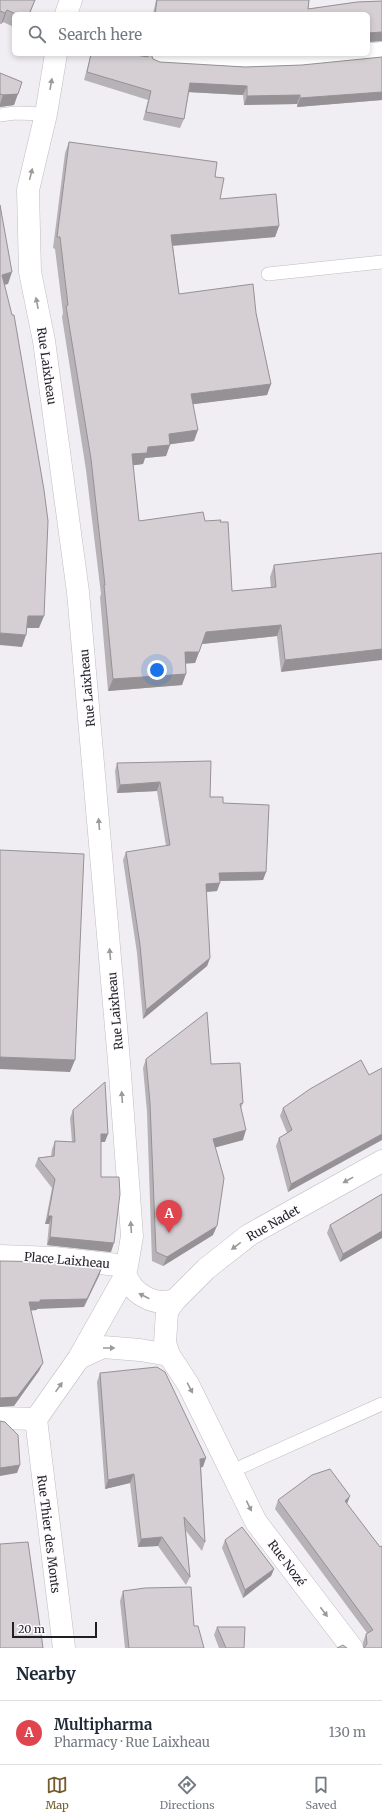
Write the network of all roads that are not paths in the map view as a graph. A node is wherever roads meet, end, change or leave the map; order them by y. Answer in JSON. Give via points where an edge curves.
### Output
{"nodes":[{"id":1,"x":70,"y":0,"type":"edge"},
{"id":2,"x":67,"y":12,"type":"edge"},
{"id":3,"x":382,"y":53,"type":"edge"},
{"id":4,"x":370,"y":54,"type":"edge"},
{"id":5,"x":56,"y":56,"type":"edge"},
{"id":6,"x":350,"y":56,"type":"edge"},
{"id":7,"x":158,"y":58,"type":"dead end"},
{"id":8,"x":46,"y":114,"type":"junction"},
{"id":9,"x":0,"y":115,"type":"edge"},
{"id":10,"x":382,"y":262,"type":"edge"},
{"id":11,"x":268,"y":274,"type":"dead end"},
{"id":12,"x":382,"y":1161,"type":"edge"},
{"id":13,"x":0,"y":1256,"type":"edge"},
{"id":14,"x":126,"y":1269,"type":"junction"},
{"id":15,"x":175,"y":1300,"type":"junction"},
{"id":16,"x":168,"y":1355,"type":"junction"},
{"id":17,"x":79,"y":1358,"type":"junction"},
{"id":18,"x":382,"y":1404,"type":"edge"},
{"id":19,"x":0,"y":1418,"type":"edge"},
{"id":20,"x":36,"y":1419,"type":"junction"},
{"id":21,"x":232,"y":1471,"type":"junction"},
{"id":22,"x":64,"y":1648,"type":"edge"},
{"id":23,"x":352,"y":1648,"type":"edge"}],
"edges":[{"from":1,"to":2,"type":"street"},
{"from":3,"to":4,"type":"street"},
{"from":8,"to":5,"type":"street","name":"Rue Laixheau","one_way":true},
{"from":6,"to":7,"type":"street","via":[[263,64],[194,63]]},
{"from":8,"to":9,"type":"lane"},
{"from":14,"to":8,"type":"street","name":"Rue Laixheau","one_way":true,"via":[[132,1236],[120,1061],[78,592],[44,341],[30,272],[28,190]]},
{"from":10,"to":11,"type":"lane"},
{"from":12,"to":15,"type":"street","name":"Rue Nadet","one_way":true,"via":[[249,1235],[206,1269]]},
{"from":13,"to":14,"type":"street","name":"Place Laixheau","via":[[54,1258]]},
{"from":15,"to":14,"type":"street","name":"Place Laixheau","one_way":true,"via":[[156,1302],[142,1296],[127,1280]]},
{"from":14,"to":17,"type":"street","name":"Place Laixheau","via":[[123,1280]]},
{"from":15,"to":16,"type":"street","via":[[167,1311],[165,1344]]},
{"from":17,"to":16,"type":"street","one_way":true,"via":[[103,1348]]},
{"from":16,"to":21,"type":"street","one_way":true,"via":[[188,1384]]},
{"from":20,"to":17,"type":"street","name":"Place Laixheau","one_way":true},
{"from":18,"to":21,"type":"lane"},
{"from":19,"to":20,"type":"street"},
{"from":20,"to":22,"type":"street","name":"Rue Thier des Monts"},
{"from":21,"to":23,"type":"street","name":"Rue Nozé","one_way":true,"via":[[256,1522]]}]}
